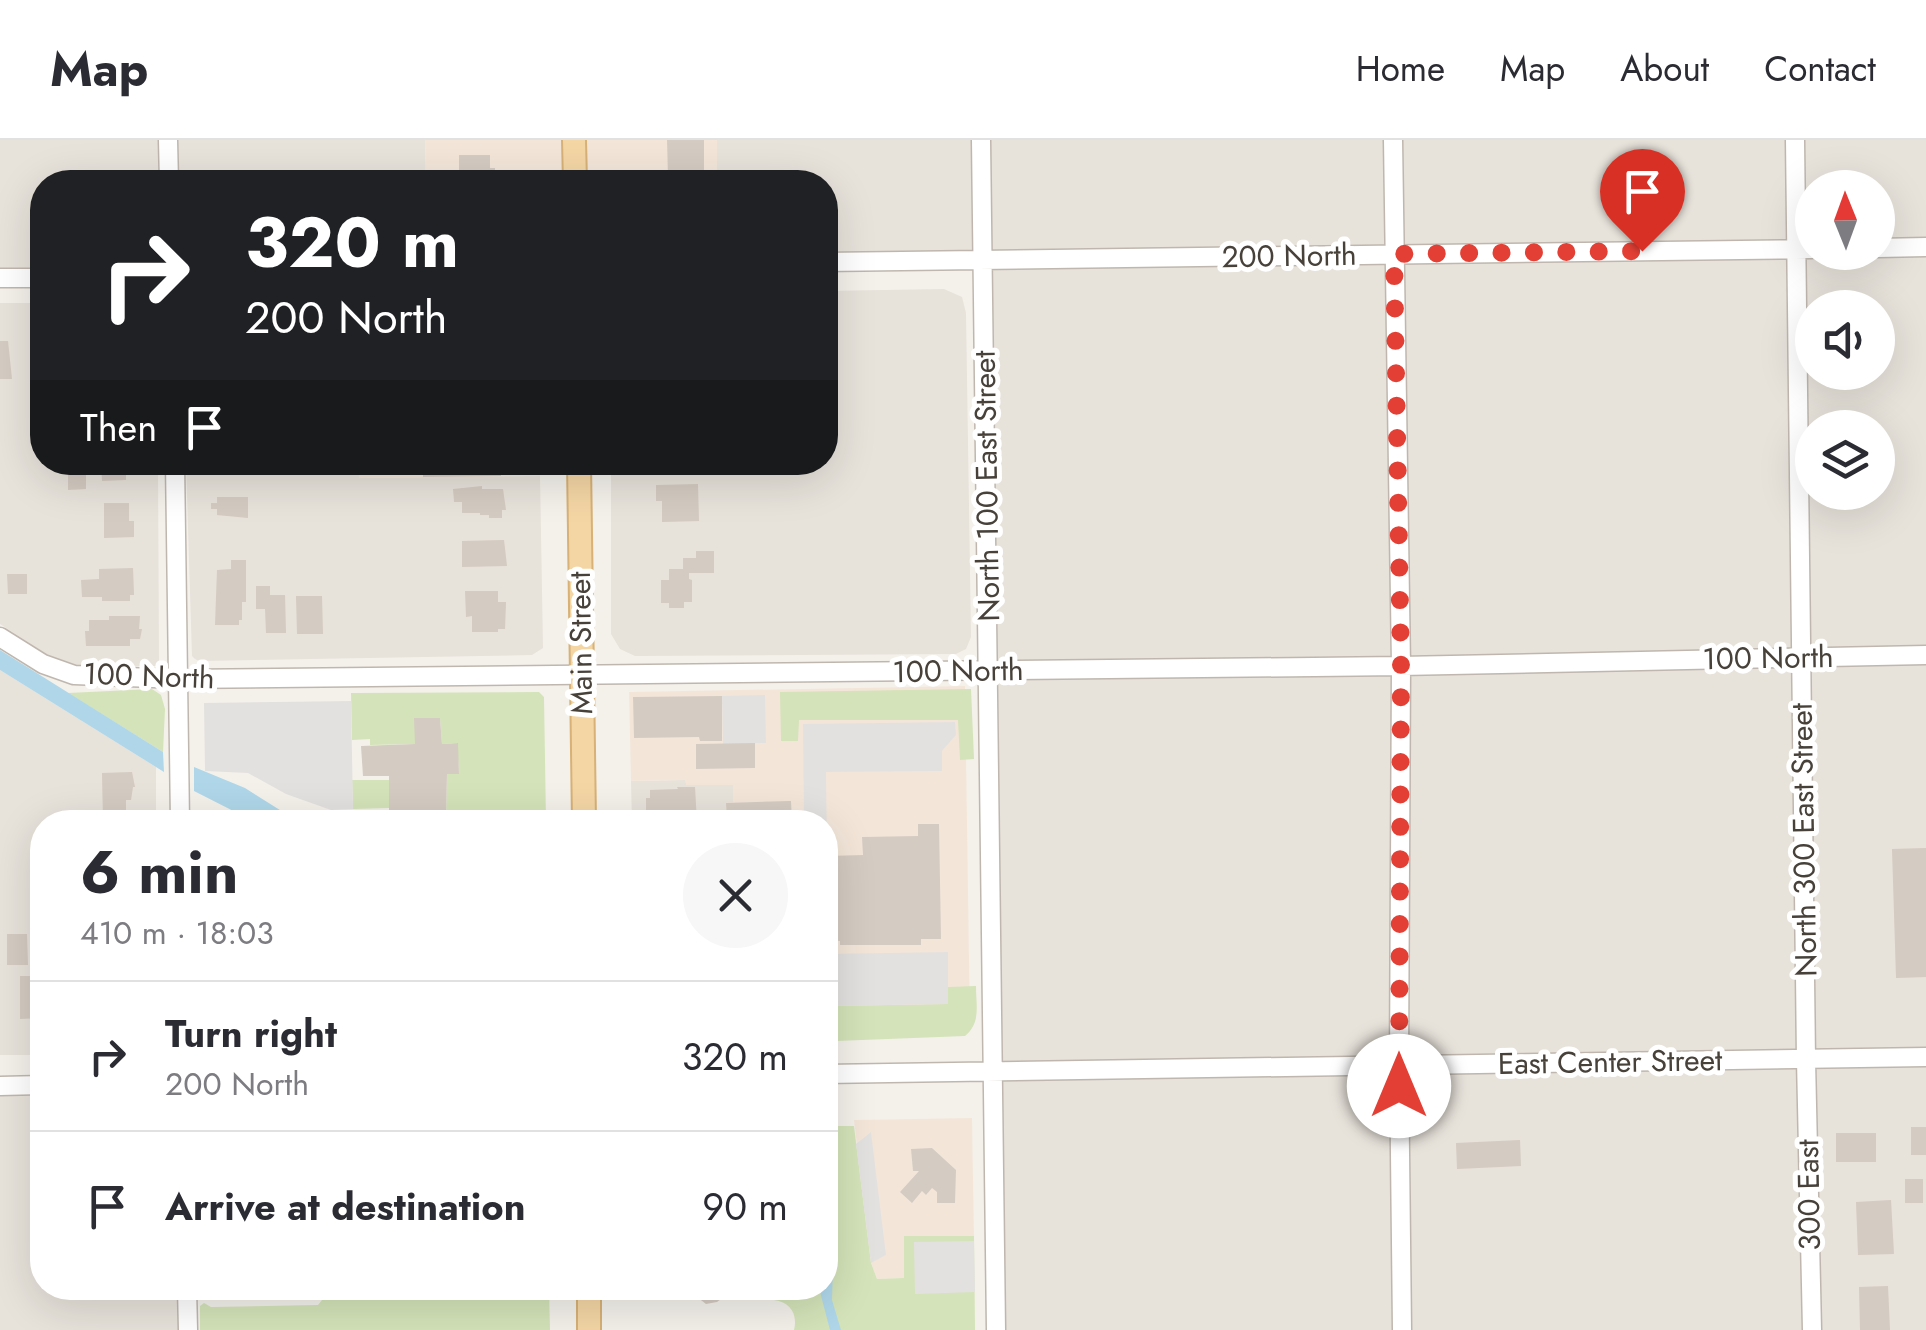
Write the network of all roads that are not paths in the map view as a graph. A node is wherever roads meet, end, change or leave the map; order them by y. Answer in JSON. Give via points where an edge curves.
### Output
{"nodes":[{"id":1,"x":168,"y":140,"type":"edge"},
{"id":2,"x":574,"y":140,"type":"edge"},
{"id":3,"x":982,"y":140,"type":"edge"},
{"id":4,"x":1393,"y":140,"type":"edge"},
{"id":5,"x":1795,"y":140,"type":"edge"},
{"id":6,"x":169,"y":170,"type":"edge"},
{"id":7,"x":575,"y":170,"type":"edge"},
{"id":8,"x":1797,"y":170,"type":"edge"},
{"id":9,"x":1926,"y":247,"type":"edge"},
{"id":10,"x":1895,"y":248,"type":"edge"},
{"id":11,"x":1795,"y":249,"type":"edge"},
{"id":12,"x":1394,"y":254,"type":"junction"},
{"id":13,"x":984,"y":260,"type":"junction"},
{"id":14,"x":838,"y":262,"type":"edge"},
{"id":15,"x":1804,"y":270,"type":"edge"},
{"id":16,"x":0,"y":278,"type":"edge"},
{"id":17,"x":30,"y":278,"type":"edge"},
{"id":18,"x":175,"y":475,"type":"edge"},
{"id":19,"x":579,"y":475,"type":"edge"},
{"id":20,"x":0,"y":637,"type":"edge"},
{"id":21,"x":1926,"y":655,"type":"edge"},
{"id":22,"x":1802,"y":656,"type":"junction"},
{"id":23,"x":1401,"y":666,"type":"junction"},
{"id":24,"x":988,"y":670,"type":"junction"},
{"id":25,"x":582,"y":674,"type":"junction"},
{"id":26,"x":178,"y":679,"type":"junction"},
{"id":27,"x":180,"y":810,"type":"edge"},
{"id":28,"x":584,"y":810,"type":"edge"},
{"id":29,"x":1926,"y":1057,"type":"edge"},
{"id":30,"x":1806,"y":1060,"type":"junction"},
{"id":31,"x":1399,"y":1066,"type":"junction"},
{"id":32,"x":994,"y":1071,"type":"junction"},
{"id":33,"x":838,"y":1074,"type":"edge"},
{"id":34,"x":30,"y":1085,"type":"edge"},
{"id":35,"x":0,"y":1086,"type":"edge"},
{"id":36,"x":187,"y":1300,"type":"edge"},
{"id":37,"x":589,"y":1300,"type":"edge"},
{"id":38,"x":188,"y":1330,"type":"edge"},
{"id":39,"x":589,"y":1330,"type":"edge"},
{"id":40,"x":996,"y":1330,"type":"edge"},
{"id":41,"x":1402,"y":1330,"type":"edge"},
{"id":42,"x":1812,"y":1330,"type":"edge"}],
"edges":[{"from":1,"to":6,"type":"street"},
{"from":2,"to":7,"type":"main road"},
{"from":3,"to":13,"type":"street","name":"North 100 East Street"},
{"from":4,"to":12,"type":"street"},
{"from":5,"to":8,"type":"street","name":"North 300 East Street"},
{"from":9,"to":10,"type":"street"},
{"from":11,"to":12,"type":"street","name":"200 North"},
{"from":12,"to":13,"type":"street","name":"200 North"},
{"from":12,"to":23,"type":"street"},
{"from":13,"to":14,"type":"street","name":"200 North"},
{"from":13,"to":24,"type":"street","name":"North 100 East Street"},
{"from":15,"to":22,"type":"street","name":"North 300 East Street"},
{"from":16,"to":17,"type":"street"},
{"from":18,"to":26,"type":"street"},
{"from":19,"to":25,"type":"main road","name":"Main Street"},
{"from":20,"to":26,"type":"street","name":"100 North","via":[[74,676]]},
{"from":21,"to":22,"type":"street","name":"100 North"},
{"from":22,"to":23,"type":"street","name":"100 North"},
{"from":22,"to":30,"type":"street","name":"North 300 East Street"},
{"from":23,"to":24,"type":"street","name":"100 North"},
{"from":23,"to":31,"type":"street"},
{"from":24,"to":25,"type":"street","name":"100 North"},
{"from":24,"to":32,"type":"street","name":"North 100 East Street"},
{"from":25,"to":26,"type":"street","name":"100 North"},
{"from":25,"to":28,"type":"main road","name":"Main Street"},
{"from":26,"to":27,"type":"street"},
{"from":29,"to":30,"type":"street","name":"East Center Street"},
{"from":30,"to":31,"type":"street","name":"East Center Street"},
{"from":30,"to":42,"type":"street","name":"300 East"},
{"from":31,"to":32,"type":"street","name":"East Center Street"},
{"from":31,"to":41,"type":"street"},
{"from":32,"to":33,"type":"street","name":"East Center Street"},
{"from":32,"to":40,"type":"street","name":"North 100 East Street"},
{"from":34,"to":35,"type":"street"},
{"from":36,"to":38,"type":"street"},
{"from":37,"to":39,"type":"main road"}]}
